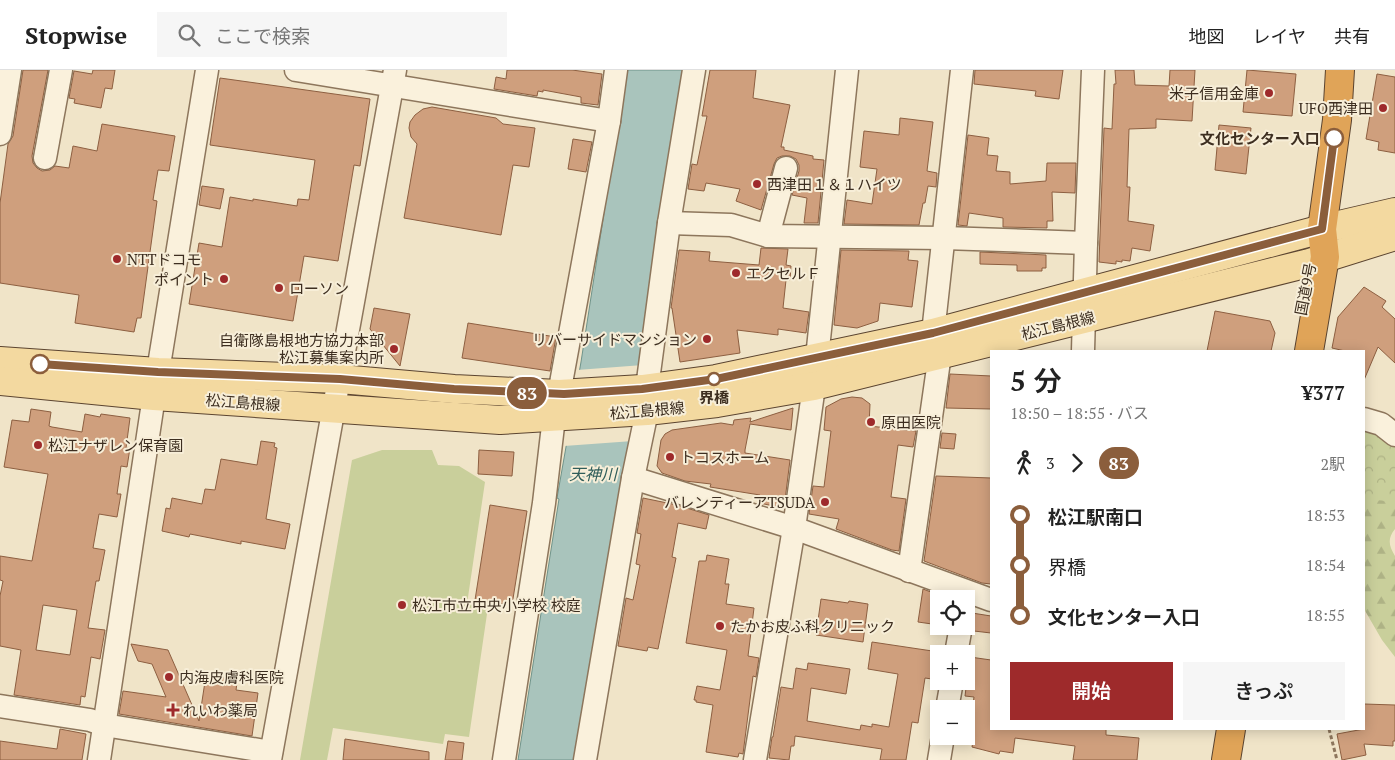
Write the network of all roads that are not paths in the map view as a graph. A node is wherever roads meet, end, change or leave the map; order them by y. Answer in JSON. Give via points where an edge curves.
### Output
{"nodes":[{"id":1,"x":10,"y":70,"type":"edge"},
{"id":2,"x":61,"y":70,"type":"edge"},
{"id":3,"x":207,"y":70,"type":"edge"},
{"id":4,"x":296,"y":70,"type":"edge"},
{"id":5,"x":616,"y":70,"type":"edge"},
{"id":6,"x":694,"y":70,"type":"edge"},
{"id":7,"x":846,"y":70,"type":"edge"},
{"id":8,"x":962,"y":70,"type":"edge"},
{"id":9,"x":1093,"y":70,"type":"edge"},
{"id":10,"x":1340,"y":70,"type":"edge"},
{"id":11,"x":394,"y":78,"type":"edge"},
{"id":12,"x":609,"y":121,"type":"junction"},
{"id":13,"x":0,"y":134,"type":"edge"},
{"id":14,"x":45,"y":158,"type":"dead end"},
{"id":15,"x":786,"y":168,"type":"dead end"},
{"id":16,"x":1395,"y":212,"type":"edge"},
{"id":17,"x":669,"y":224,"type":"junction"},
{"id":18,"x":1322,"y":229,"type":"junction"},
{"id":19,"x":768,"y":236,"type":"junction"},
{"id":20,"x":1395,"y":236,"type":"edge"},
{"id":21,"x":829,"y":238,"type":"junction"},
{"id":22,"x":944,"y":238,"type":"junction"},
{"id":23,"x":1086,"y":243,"type":"junction"},
{"id":24,"x":1317,"y":260,"type":"junction"},
{"id":25,"x":1084,"y":306,"type":"junction"},
{"id":26,"x":937,"y":343,"type":"junction"},
{"id":27,"x":1083,"y":350,"type":"edge"},
{"id":28,"x":1294,"y":350,"type":"edge"},
{"id":29,"x":1310,"y":350,"type":"edge"},
{"id":30,"x":817,"y":358,"type":"junction"},
{"id":31,"x":0,"y":361,"type":"edge"},
{"id":32,"x":340,"y":379,"type":"junction"},
{"id":33,"x":0,"y":381,"type":"edge"},
{"id":34,"x":156,"y":384,"type":"junction"},
{"id":35,"x":814,"y":386,"type":"junction"},
{"id":36,"x":644,"y":400,"type":"junction"},
{"id":37,"x":559,"y":406,"type":"junction"},
{"id":38,"x":335,"y":409,"type":"junction"},
{"id":39,"x":1365,"y":419,"type":"edge"},
{"id":40,"x":1393,"y":432,"type":"edge"},
{"id":41,"x":633,"y":478,"type":"junction"},
{"id":42,"x":794,"y":528,"type":"junction"},
{"id":43,"x":908,"y":571,"type":"junction"},
{"id":44,"x":954,"y":590,"type":"edge"},
{"id":45,"x":975,"y":597,"type":"edge"},
{"id":46,"x":990,"y":600,"type":"edge"},
{"id":47,"x":0,"y":706,"type":"edge"},
{"id":48,"x":104,"y":725,"type":"junction"},
{"id":49,"x":1231,"y":730,"type":"edge"},
{"id":50,"x":1249,"y":730,"type":"edge"},
{"id":51,"x":940,"y":745,"type":"edge"},
{"id":52,"x":271,"y":756,"type":"edge"},
{"id":53,"x":99,"y":760,"type":"edge"},
{"id":54,"x":504,"y":760,"type":"edge"},
{"id":55,"x":585,"y":760,"type":"edge"},
{"id":56,"x":755,"y":760,"type":"edge"},
{"id":57,"x":938,"y":760,"type":"edge"},
{"id":58,"x":1226,"y":760,"type":"edge"},
{"id":59,"x":1245,"y":760,"type":"edge"}],
"edges":[{"from":1,"to":13,"type":"street"},
{"from":2,"to":14,"type":"street"},
{"from":3,"to":34,"type":"street"},
{"from":4,"to":11,"type":"street"},
{"from":5,"to":12,"type":"street"},
{"from":6,"to":17,"type":"street"},
{"from":7,"to":21,"type":"street"},
{"from":8,"to":22,"type":"street"},
{"from":9,"to":23,"type":"street"},
{"from":10,"to":18,"type":"highway","name":"国道9号","via":[[1337,120]]},
{"from":11,"to":12,"type":"street"},
{"from":11,"to":32,"type":"street"},
{"from":12,"to":37,"type":"street"},
{"from":15,"to":19,"type":"street"},
{"from":16,"to":18,"type":"main road","name":"松江島根線"},
{"from":17,"to":19,"type":"street","via":[[716,224]]},
{"from":17,"to":36,"type":"street"},
{"from":18,"to":24,"type":"highway","name":"国道9号"},
{"from":18,"to":25,"type":"main road","name":"松江島根線"},
{"from":19,"to":21,"type":"street"},
{"from":20,"to":24,"type":"main road","name":"松江島根線"},
{"from":21,"to":22,"type":"street"},
{"from":21,"to":30,"type":"street"},
{"from":22,"to":23,"type":"street"},
{"from":22,"to":26,"type":"street"},
{"from":23,"to":25,"type":"street"},
{"from":24,"to":25,"type":"main road","name":"松江島根線"},
{"from":24,"to":28,"type":"highway","name":"国道9号"},
{"from":24,"to":29,"type":"highway","name":"国道9号"},
{"from":25,"to":26,"type":"main road","name":"松江島根線"},
{"from":25,"to":27,"type":"street"},
{"from":26,"to":30,"type":"main road","name":"松江島根線"},
{"from":26,"to":35,"type":"main road","name":"松江島根線"},
{"from":26,"to":43,"type":"street"},
{"from":30,"to":36,"type":"main road","name":"松江島根線","via":[[716,379]]},
{"from":31,"to":34,"type":"main road","name":"松江島根線"},
{"from":32,"to":34,"type":"main road","name":"松江島根線"},
{"from":32,"to":37,"type":"main road","name":"松江島根線","via":[[454,389]]},
{"from":32,"to":38,"type":"street"},
{"from":33,"to":34,"type":"main road","name":"松江島根線"},
{"from":34,"to":38,"type":"main road","name":"松江島根線"},
{"from":34,"to":48,"type":"street"},
{"from":35,"to":36,"type":"main road","name":"松江島根線","via":[[717,403]]},
{"from":35,"to":42,"type":"street"},
{"from":36,"to":37,"type":"main road","name":"松江島根線"},
{"from":36,"to":41,"type":"street"},
{"from":37,"to":38,"type":"main road","name":"松江島根線","via":[[500,420]]},
{"from":37,"to":54,"type":"street"},
{"from":38,"to":52,"type":"street"},
{"from":39,"to":40,"type":"street"},
{"from":41,"to":42,"type":"street"},
{"from":41,"to":55,"type":"street"},
{"from":42,"to":43,"type":"street"},
{"from":42,"to":56,"type":"street"},
{"from":43,"to":44,"type":"street"},
{"from":45,"to":46,"type":"street"},
{"from":47,"to":48,"type":"street"},
{"from":48,"to":52,"type":"street"},
{"from":48,"to":53,"type":"street"},
{"from":49,"to":58,"type":"highway"},
{"from":50,"to":59,"type":"highway"},
{"from":51,"to":57,"type":"street"}]}
